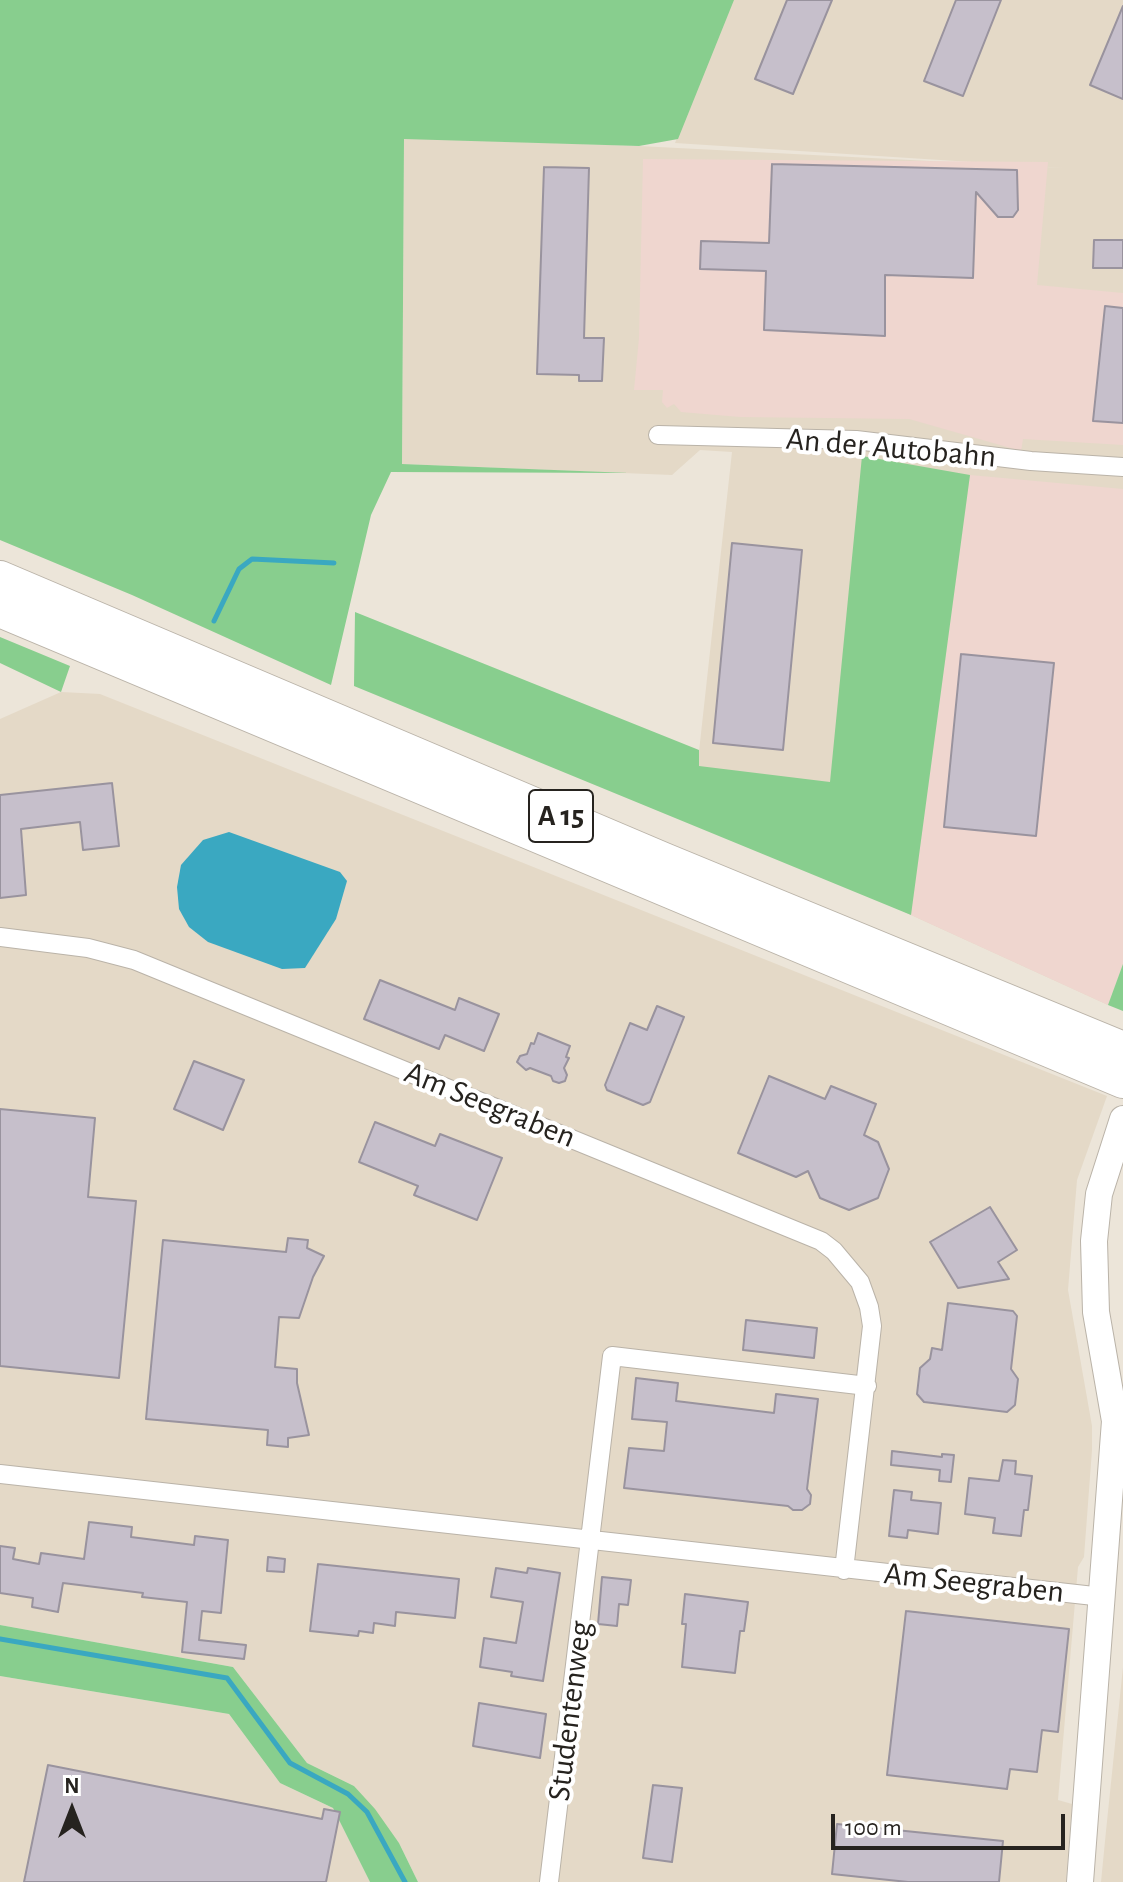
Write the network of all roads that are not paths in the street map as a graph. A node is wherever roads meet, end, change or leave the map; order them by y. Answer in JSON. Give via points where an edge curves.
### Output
{"nodes":[{"id":1,"x":658,"y":435,"type":"dead end"},
{"id":2,"x":1123,"y":467,"type":"edge"},
{"id":3,"x":0,"y":578,"type":"edge"},
{"id":4,"x":0,"y":610,"type":"edge"},
{"id":5,"x":0,"y":937,"type":"edge"},
{"id":6,"x":1123,"y":1049,"type":"edge"},
{"id":7,"x":1123,"y":1081,"type":"edge"},
{"id":8,"x":1119,"y":1129,"type":"edge"},
{"id":9,"x":867,"y":1386,"type":"junction"},
{"id":10,"x":0,"y":1474,"type":"edge"},
{"id":11,"x":591,"y":1540,"type":"junction"},
{"id":12,"x":844,"y":1570,"type":"junction"},
{"id":13,"x":1103,"y":1597,"type":"junction"},
{"id":14,"x":549,"y":1882,"type":"edge"},
{"id":15,"x":1080,"y":1882,"type":"edge"}],
"edges":[{"from":1,"to":2,"type":"street","name":"An der Autobahn","via":[[856,440]]},
{"from":3,"to":6,"type":"highway","number":"A 15"},
{"from":4,"to":7,"type":"highway","number":"A 15"},
{"from":5,"to":9,"type":"street","name":"Am Seegraben","via":[[77,946],[134,960],[821,1241],[853,1272],[864,1291],[872,1342]]},
{"from":8,"to":13,"type":"main road","via":[[1099,1194],[1093,1264],[1115,1421]]},
{"from":9,"to":11,"type":"street","via":[[612,1356]]},
{"from":9,"to":12,"type":"street","name":"Am Seegraben"},
{"from":10,"to":11,"type":"street","name":"Am Seegraben"},
{"from":11,"to":12,"type":"street","name":"Am Seegraben"},
{"from":11,"to":14,"type":"street","name":"Studentenweg"},
{"from":12,"to":13,"type":"street","name":"Am Seegraben"},
{"from":13,"to":15,"type":"main road"}]}
